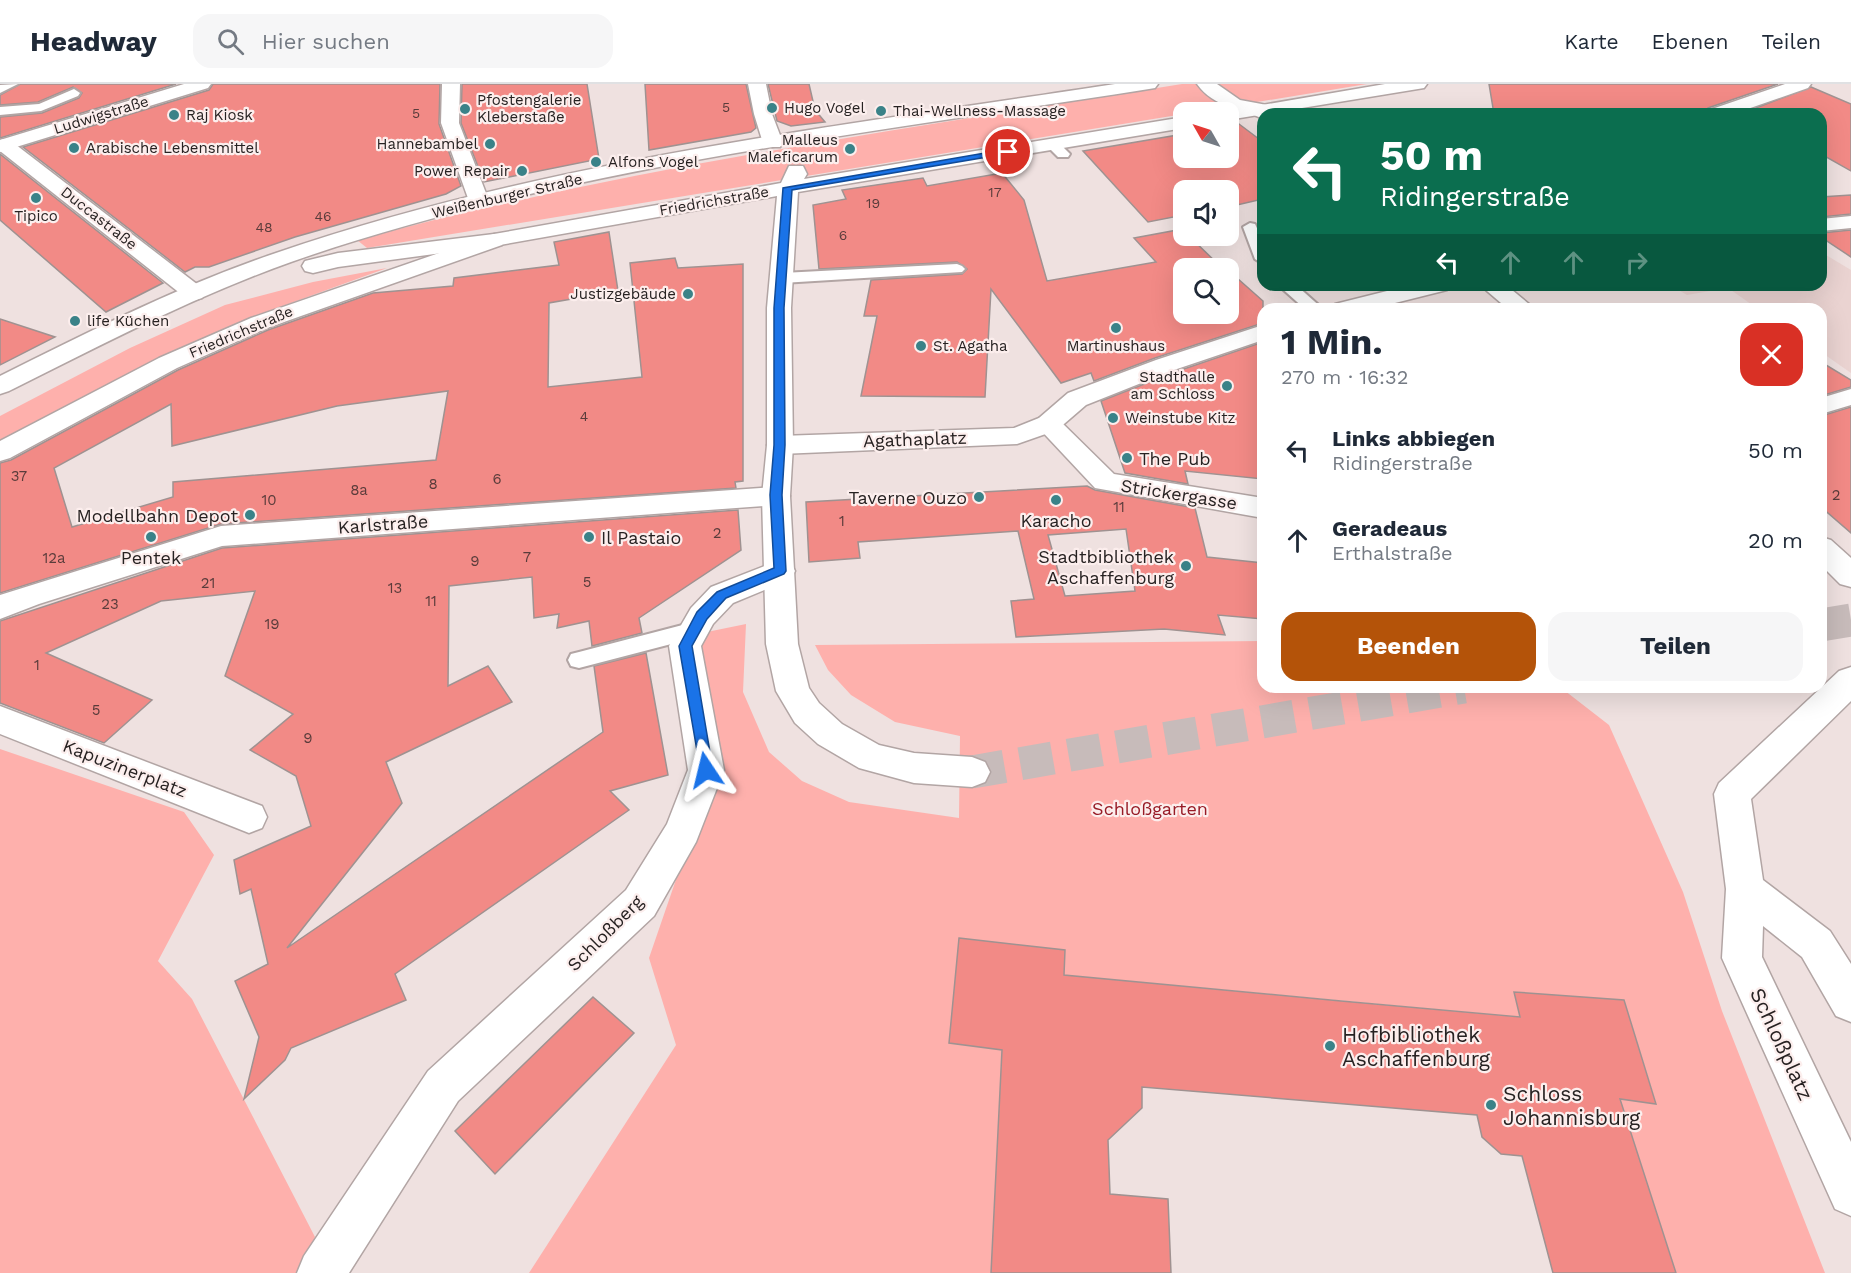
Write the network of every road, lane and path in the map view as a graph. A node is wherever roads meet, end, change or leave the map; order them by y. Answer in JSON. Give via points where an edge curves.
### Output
{"nodes":[{"id":1,"x":12,"y":84,"type":"edge"},
{"id":2,"x":202,"y":84,"type":"edge"},
{"id":3,"x":451,"y":84,"type":"edge"},
{"id":4,"x":757,"y":84,"type":"edge"},
{"id":5,"x":1149,"y":84,"type":"edge"},
{"id":6,"x":1206,"y":84,"type":"edge"},
{"id":7,"x":1418,"y":84,"type":"edge"},
{"id":8,"x":1803,"y":84,"type":"edge"},
{"id":9,"x":76,"y":88,"type":"edge"},
{"id":10,"x":0,"y":89,"type":"edge"},
{"id":11,"x":1252,"y":91,"type":"dead end"},
{"id":12,"x":1264,"y":108,"type":"edge"},
{"id":13,"x":1286,"y":108,"type":"edge"},
{"id":14,"x":1737,"y":108,"type":"edge"},
{"id":15,"x":1257,"y":110,"type":"edge"},
{"id":16,"x":0,"y":111,"type":"edge"},
{"id":17,"x":1257,"y":113,"type":"edge"},
{"id":18,"x":1239,"y":114,"type":"edge"},
{"id":19,"x":73,"y":124,"type":"junction"},
{"id":20,"x":1173,"y":124,"type":"edge"},
{"id":21,"x":1,"y":144,"type":"edge"},
{"id":22,"x":768,"y":157,"type":"junction"},
{"id":23,"x":788,"y":188,"type":"junction"},
{"id":24,"x":479,"y":201,"type":"junction"},
{"id":25,"x":1851,"y":222,"type":"edge"},
{"id":26,"x":1827,"y":224,"type":"edge"},
{"id":27,"x":1250,"y":226,"type":"dead end"},
{"id":28,"x":494,"y":240,"type":"junction"},
{"id":29,"x":1257,"y":244,"type":"edge"},
{"id":30,"x":957,"y":269,"type":"dead end"},
{"id":31,"x":246,"y":273,"type":"junction"},
{"id":32,"x":782,"y":278,"type":"junction"},
{"id":33,"x":1293,"y":291,"type":"edge"},
{"id":34,"x":1414,"y":291,"type":"edge"},
{"id":35,"x":1499,"y":291,"type":"edge"},
{"id":36,"x":194,"y":293,"type":"junction"},
{"id":37,"x":1308,"y":303,"type":"edge"},
{"id":38,"x":1367,"y":303,"type":"edge"},
{"id":39,"x":1515,"y":303,"type":"edge"},
{"id":40,"x":1257,"y":334,"type":"edge"},
{"id":41,"x":0,"y":386,"type":"edge"},
{"id":42,"x":1851,"y":397,"type":"edge"},
{"id":43,"x":1827,"y":404,"type":"edge"},
{"id":44,"x":1048,"y":424,"type":"junction"},
{"id":45,"x":780,"y":445,"type":"junction"},
{"id":46,"x":0,"y":452,"type":"edge"},
{"id":47,"x":776,"y":495,"type":"junction"},
{"id":48,"x":1257,"y":507,"type":"edge"},
{"id":49,"x":1832,"y":553,"type":"edge"},
{"id":50,"x":780,"y":571,"type":"junction"},
{"id":51,"x":1851,"y":576,"type":"edge"},
{"id":52,"x":0,"y":608,"type":"edge"},
{"id":53,"x":694,"y":630,"type":"junction"},
{"id":54,"x":579,"y":660,"type":"dead end"},
{"id":55,"x":1851,"y":680,"type":"edge"},
{"id":56,"x":0,"y":720,"type":"edge"},
{"id":57,"x":972,"y":772,"type":"tunnel mouth"},
{"id":58,"x":249,"y":817,"type":"dead end"},
{"id":59,"x":1745,"y":889,"type":"junction"},
{"id":60,"x":1851,"y":1002,"type":"edge"},
{"id":61,"x":1851,"y":1193,"type":"edge"},
{"id":62,"x":321,"y":1273,"type":"edge"}],
"edges":[{"from":1,"to":10,"type":"lane"},
{"from":2,"to":19,"type":"street","name":"Ludwigstraße"},
{"from":3,"to":24,"type":"street","via":[[450,123]]},
{"from":4,"to":22,"type":"street"},
{"from":5,"to":22,"type":"street","name":"Weißenburger Straße"},
{"from":6,"to":15,"type":"street","via":[[1234,104]]},
{"from":7,"to":13,"type":"street"},
{"from":8,"to":14,"type":"street"},
{"from":9,"to":16,"type":"lane","via":[[41,107]]},
{"from":9,"to":19,"type":"lane","via":[[75,93],[50,107]]},
{"from":11,"to":12,"type":"street","via":[[1263,99]]},
{"from":17,"to":18,"type":"street"},
{"from":19,"to":21,"type":"street","name":"Ludwigstraße"},
{"from":20,"to":23,"type":"street","name":"Friedrichstraße","via":[[1058,149]]},
{"from":21,"to":36,"type":"street","name":"Duccastraße"},
{"from":22,"to":23,"type":"street","via":[[772,179]]},
{"from":22,"to":23,"type":"street","via":[[790,153],[797,174]]},
{"from":22,"to":24,"type":"street","name":"Weißenburger Straße","via":[[607,173]]},
{"from":23,"to":28,"type":"street","name":"Friedrichstraße"},
{"from":23,"to":32,"type":"street"},
{"from":24,"to":31,"type":"street","name":"Weißenburger Straße","via":[[322,244]]},
{"from":25,"to":26,"type":"street"},
{"from":27,"to":29,"type":"lane"},
{"from":28,"to":31,"type":"street","name":"Friedrichstraße","via":[[338,260],[283,273]]},
{"from":28,"to":46,"type":"street","name":"Friedrichstraße","via":[[259,323],[168,363]]},
{"from":30,"to":32,"type":"lane"},
{"from":31,"to":36,"type":"street","name":"Weißenburger Straße"},
{"from":32,"to":45,"type":"street"},
{"from":33,"to":37,"type":"lane"},
{"from":34,"to":38,"type":"street"},
{"from":35,"to":39,"type":"street"},
{"from":36,"to":41,"type":"street","name":"Weißenburger Straße"},
{"from":40,"to":44,"type":"street","name":"Agathaplatz","via":[[1077,399]]},
{"from":42,"to":43,"type":"street"},
{"from":44,"to":45,"type":"street","name":"Agathaplatz","via":[[1017,436]]},
{"from":44,"to":48,"type":"street","name":"Strickergasse","via":[[1105,482]]},
{"from":45,"to":47,"type":"street"},
{"from":47,"to":50,"type":"street"},
{"from":47,"to":52,"type":"street","name":"Karlstraße","via":[[221,536]]},
{"from":49,"to":51,"type":"street"},
{"from":50,"to":53,"type":"street","name":"Schloßberg","via":[[722,595]]},
{"from":50,"to":57,"type":"street","via":[[782,644],[793,690],[807,712],[830,734],[870,758],[914,768]]},
{"from":53,"to":54,"type":"lane"},
{"from":53,"to":62,"type":"street","name":"Schloßberg","via":[[685,646],[706,770],[683,831],[640,903],[443,1086]]},
{"from":55,"to":59,"type":"street","name":"Schloßplatz","via":[[1732,794]]},
{"from":56,"to":58,"type":"street","name":"Kapuzinerplatz"},
{"from":59,"to":60,"type":"street","via":[[1816,944]]},
{"from":59,"to":61,"type":"street","name":"Schloßplatz","via":[[1742,958]]}]}
